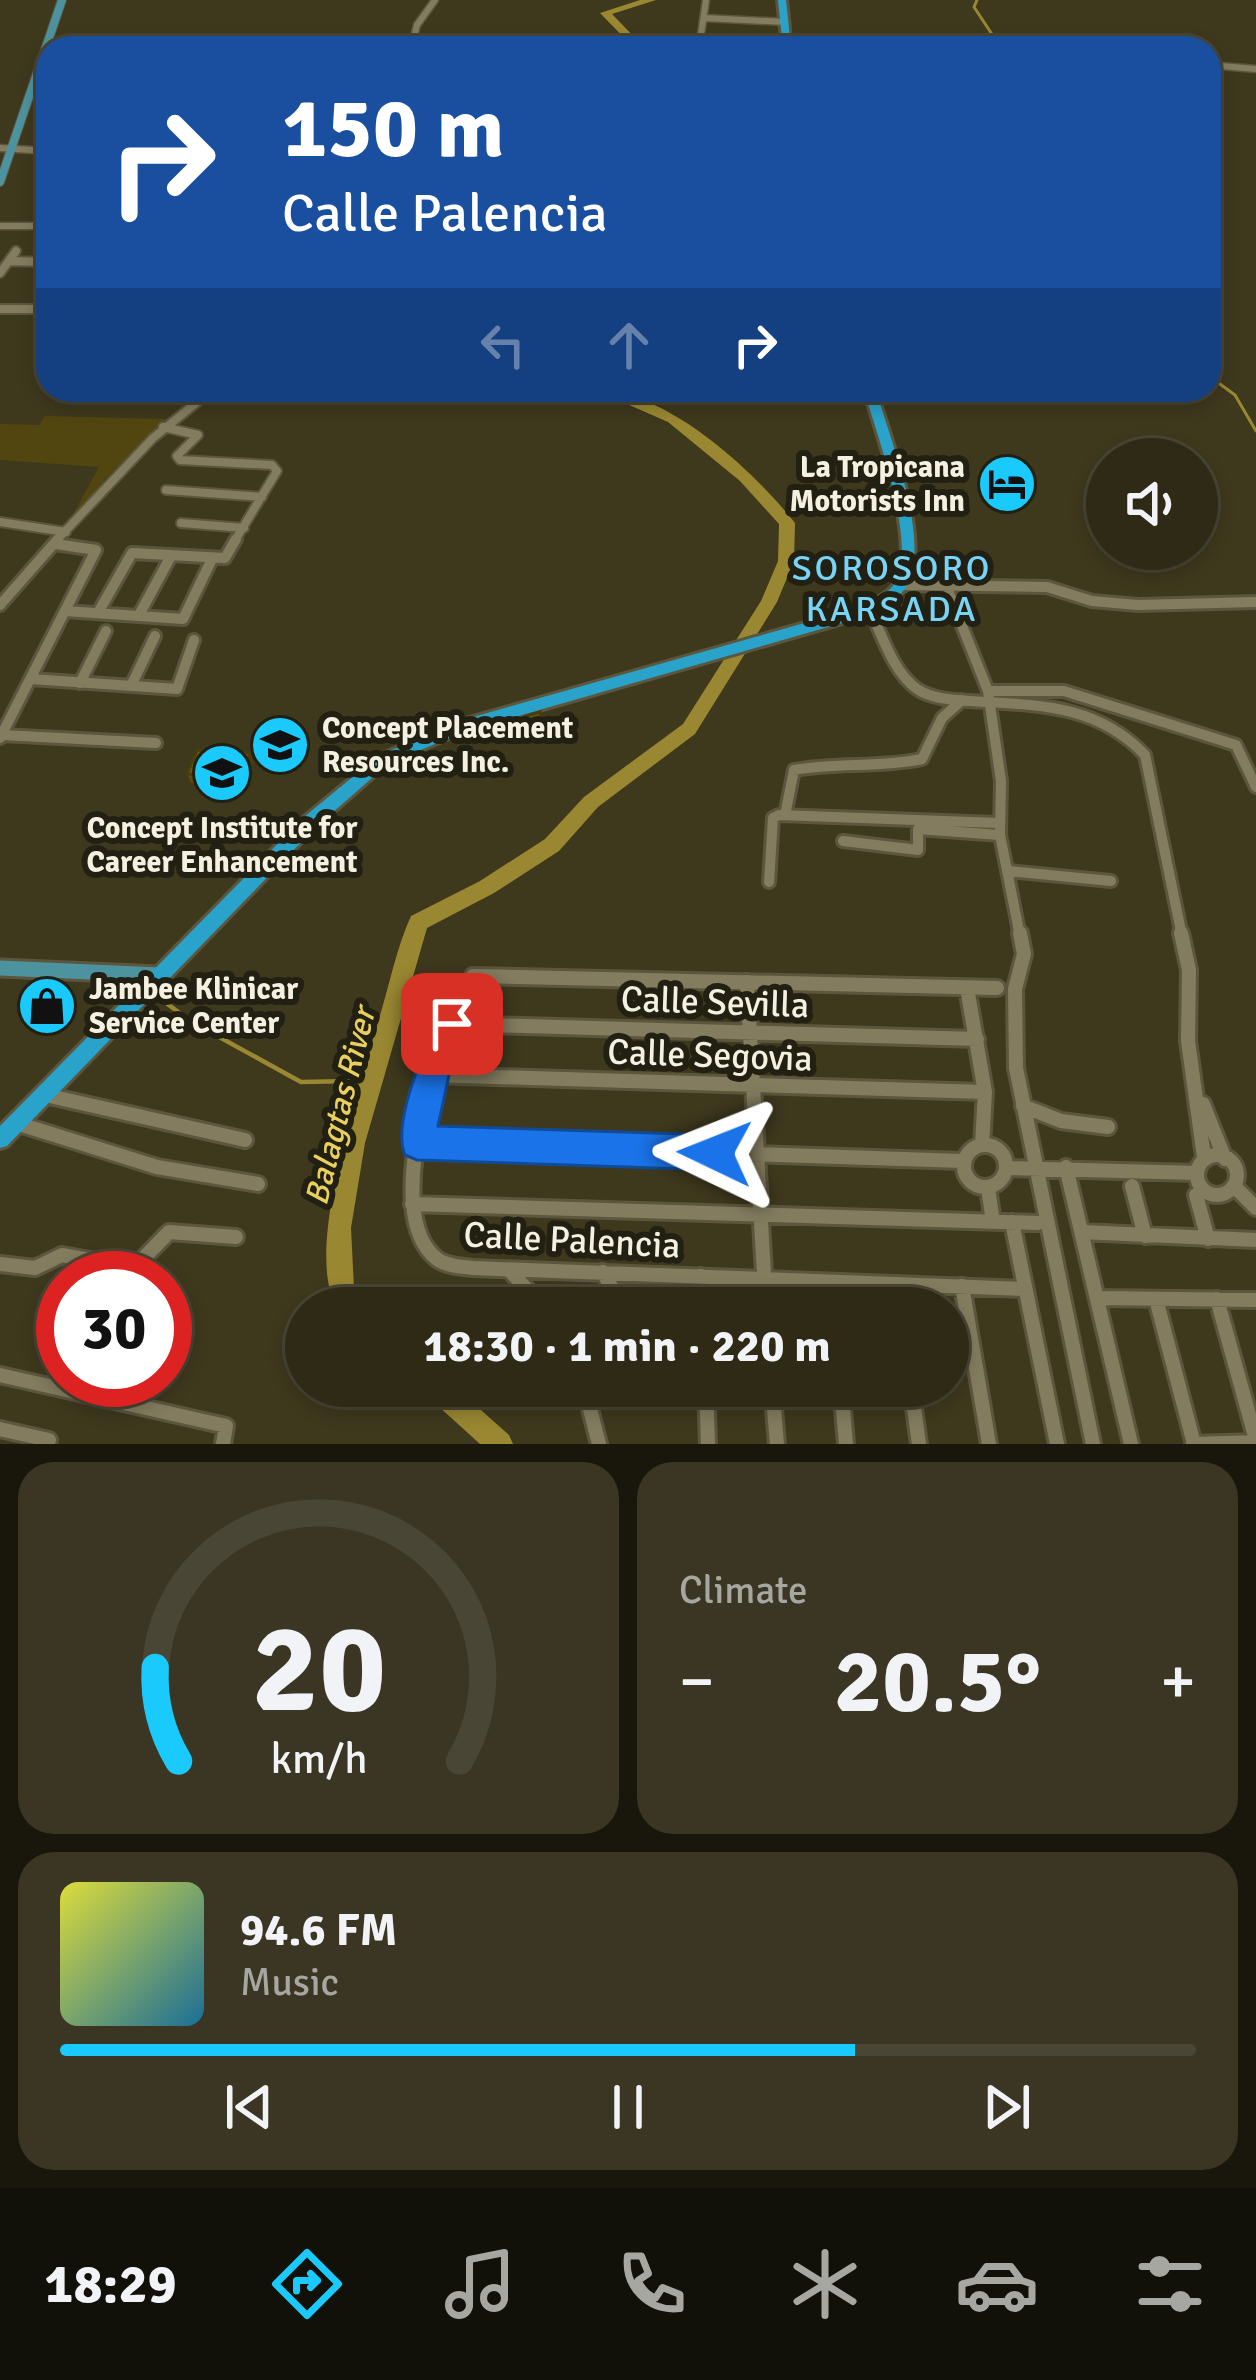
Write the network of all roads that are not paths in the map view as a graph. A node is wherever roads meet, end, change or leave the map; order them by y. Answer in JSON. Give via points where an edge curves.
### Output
{"nodes":[{"id":1,"x":62,"y":0,"type":"edge"},
{"id":2,"x":435,"y":0,"type":"edge"},
{"id":3,"x":706,"y":0,"type":"edge"},
{"id":4,"x":782,"y":0,"type":"edge"},
{"id":5,"x":704,"y":18,"type":"junction"},
{"id":6,"x":785,"y":22,"type":"junction"},
{"id":7,"x":50,"y":36,"type":"edge"},
{"id":8,"x":414,"y":36,"type":"edge"},
{"id":9,"x":701,"y":36,"type":"edge"},
{"id":10,"x":786,"y":36,"type":"edge"},
{"id":11,"x":1221,"y":66,"type":"edge"},
{"id":12,"x":1256,"y":69,"type":"edge"},
{"id":13,"x":36,"y":80,"type":"edge"},
{"id":14,"x":35,"y":83,"type":"joint"},
{"id":15,"x":0,"y":148,"type":"edge"},
{"id":16,"x":15,"y":148,"type":"junction"},
{"id":17,"x":36,"y":151,"type":"edge"},
{"id":18,"x":0,"y":182,"type":"edge"},
{"id":19,"x":0,"y":226,"type":"edge"},
{"id":20,"x":36,"y":226,"type":"edge"},
{"id":21,"x":16,"y":251,"type":"dead end"},
{"id":22,"x":9,"y":261,"type":"junction"},
{"id":23,"x":36,"y":262,"type":"edge"},
{"id":24,"x":0,"y":273,"type":"edge"},
{"id":25,"x":0,"y":309,"type":"edge"},
{"id":26,"x":36,"y":310,"type":"edge"},
{"id":27,"x":196,"y":402,"type":"edge"},
{"id":28,"x":873,"y":402,"type":"edge"},
{"id":29,"x":163,"y":427,"type":"junction"},
{"id":30,"x":166,"y":490,"type":"dead end"},
{"id":31,"x":262,"y":497,"type":"junction"},
{"id":32,"x":0,"y":522,"type":"edge"},
{"id":33,"x":181,"y":523,"type":"dead end"},
{"id":34,"x":244,"y":528,"type":"junction"},
{"id":35,"x":65,"y":532,"type":"junction"},
{"id":36,"x":56,"y":544,"type":"junction"},
{"id":37,"x":171,"y":556,"type":"junction"},
{"id":38,"x":212,"y":559,"type":"junction"},
{"id":39,"x":900,"y":586,"type":"junction"},
{"id":40,"x":949,"y":593,"type":"junction"},
{"id":41,"x":1256,"y":602,"type":"edge"},
{"id":42,"x":0,"y":605,"type":"edge"},
{"id":43,"x":869,"y":608,"type":"junction"},
{"id":44,"x":65,"y":611,"type":"junction"},
{"id":45,"x":99,"y":611,"type":"junction"},
{"id":46,"x":139,"y":615,"type":"junction"},
{"id":47,"x":106,"y":631,"type":"dead end"},
{"id":48,"x":155,"y":636,"type":"dead end"},
{"id":49,"x":194,"y":640,"type":"dead end"},
{"id":50,"x":31,"y":679,"type":"junction"},
{"id":51,"x":80,"y":683,"type":"junction"},
{"id":52,"x":131,"y":686,"type":"junction"},
{"id":53,"x":989,"y":696,"type":"junction"},
{"id":54,"x":962,"y":700,"type":"junction"},
{"id":55,"x":1,"y":737,"type":"edge"},
{"id":56,"x":156,"y":743,"type":"dead end"},
{"id":57,"x":1254,"y":779,"type":"edge"},
{"id":58,"x":785,"y":815,"type":"junction"},
{"id":59,"x":999,"y":829,"type":"junction"},
{"id":60,"x":843,"y":841,"type":"dead end"},
{"id":61,"x":1009,"y":871,"type":"junction"},
{"id":62,"x":1111,"y":881,"type":"dead end"},
{"id":63,"x":769,"y":882,"type":"dead end"},
{"id":64,"x":0,"y":968,"type":"edge"},
{"id":65,"x":160,"y":975,"type":"junction"},
{"id":66,"x":747,"y":982,"type":"junction"},
{"id":67,"x":967,"y":988,"type":"junction"},
{"id":68,"x":997,"y":988,"type":"dead end"},
{"id":69,"x":452,"y":1024,"type":"junction"},
{"id":70,"x":749,"y":1032,"type":"junction"},
{"id":71,"x":976,"y":1039,"type":"junction"},
{"id":72,"x":432,"y":1075,"type":"junction"},
{"id":73,"x":751,"y":1086,"type":"junction"},
{"id":74,"x":1198,"y":1090,"type":"junction"},
{"id":75,"x":985,"y":1092,"type":"junction"},
{"id":76,"x":44,"y":1095,"type":"junction"},
{"id":77,"x":1023,"y":1106,"type":"junction"},
{"id":78,"x":16,"y":1123,"type":"junction"},
{"id":79,"x":1108,"y":1127,"type":"dead end"},
{"id":80,"x":0,"y":1139,"type":"edge"},
{"id":81,"x":245,"y":1140,"type":"dead end"},
{"id":82,"x":417,"y":1143,"type":"junction"},
{"id":83,"x":982,"y":1145,"type":"junction"},
{"id":84,"x":758,"y":1154,"type":"junction"},
{"id":85,"x":1204,"y":1156,"type":"junction"},
{"id":86,"x":1225,"y":1159,"type":"junction"},
{"id":87,"x":963,"y":1161,"type":"junction"},
{"id":88,"x":1033,"y":1167,"type":"junction"},
{"id":89,"x":1066,"y":1167,"type":"junction"},
{"id":90,"x":1006,"y":1168,"type":"junction"},
{"id":91,"x":1197,"y":1173,"type":"junction"},
{"id":92,"x":258,"y":1184,"type":"dead end"},
{"id":93,"x":1132,"y":1186,"type":"dead end"},
{"id":94,"x":988,"y":1188,"type":"junction"},
{"id":95,"x":1236,"y":1188,"type":"junction"},
{"id":96,"x":1196,"y":1195,"type":"dead end"},
{"id":97,"x":412,"y":1204,"type":"junction"},
{"id":98,"x":1256,"y":1208,"type":"edge"},
{"id":99,"x":760,"y":1214,"type":"junction"},
{"id":100,"x":993,"y":1222,"type":"junction"},
{"id":101,"x":1012,"y":1222,"type":"junction"},
{"id":102,"x":1038,"y":1222,"type":"dead end"},
{"id":103,"x":1082,"y":1232,"type":"junction"},
{"id":104,"x":1144,"y":1236,"type":"junction"},
{"id":105,"x":236,"y":1237,"type":"dead end"},
{"id":106,"x":1208,"y":1239,"type":"junction"},
{"id":107,"x":1256,"y":1240,"type":"edge"},
{"id":108,"x":0,"y":1264,"type":"edge"},
{"id":109,"x":511,"y":1272,"type":"junction"},
{"id":110,"x":603,"y":1272,"type":"junction"},
{"id":111,"x":700,"y":1276,"type":"junction"},
{"id":112,"x":764,"y":1280,"type":"junction"},
{"id":113,"x":832,"y":1283,"type":"junction"},
{"id":114,"x":897,"y":1284,"type":"junction"},
{"id":115,"x":962,"y":1286,"type":"junction"},
{"id":116,"x":525,"y":1287,"type":"edge"},
{"id":117,"x":611,"y":1287,"type":"edge"},
{"id":118,"x":701,"y":1287,"type":"edge"},
{"id":119,"x":764,"y":1287,"type":"edge"},
{"id":120,"x":832,"y":1287,"type":"edge"},
{"id":121,"x":897,"y":1287,"type":"edge"},
{"id":122,"x":1025,"y":1289,"type":"junction"},
{"id":123,"x":1098,"y":1298,"type":"junction"},
{"id":124,"x":1156,"y":1299,"type":"junction"},
{"id":125,"x":1217,"y":1299,"type":"junction"},
{"id":126,"x":1256,"y":1300,"type":"edge"},
{"id":127,"x":0,"y":1375,"type":"edge"},
{"id":128,"x":589,"y":1407,"type":"edge"},
{"id":129,"x":707,"y":1407,"type":"edge"},
{"id":130,"x":774,"y":1407,"type":"edge"},
{"id":131,"x":843,"y":1407,"type":"edge"},
{"id":132,"x":914,"y":1407,"type":"edge"},
{"id":133,"x":0,"y":1429,"type":"edge"},
{"id":134,"x":49,"y":1440,"type":"dead end"},
{"id":135,"x":1256,"y":1441,"type":"edge"},
{"id":136,"x":223,"y":1444,"type":"edge"},
{"id":137,"x":599,"y":1444,"type":"edge"},
{"id":138,"x":708,"y":1444,"type":"edge"},
{"id":139,"x":777,"y":1444,"type":"edge"},
{"id":140,"x":846,"y":1444,"type":"edge"},
{"id":141,"x":920,"y":1444,"type":"edge"},
{"id":142,"x":989,"y":1444,"type":"edge"},
{"id":143,"x":1057,"y":1444,"type":"edge"},
{"id":144,"x":1093,"y":1444,"type":"edge"},
{"id":145,"x":1131,"y":1444,"type":"edge"},
{"id":146,"x":1194,"y":1444,"type":"edge"}],
"edges":[{"from":1,"to":7,"type":"main road"},
{"from":2,"to":8,"type":"street"},
{"from":3,"to":5,"type":"street"},
{"from":4,"to":6,"type":"highway"},
{"from":5,"to":6,"type":"street"},
{"from":5,"to":9,"type":"street"},
{"from":6,"to":10,"type":"highway"},
{"from":11,"to":12,"type":"street"},
{"from":13,"to":14,"type":"main road"},
{"from":14,"to":16,"type":"main road"},
{"from":15,"to":16,"type":"street"},
{"from":16,"to":17,"type":"street"},
{"from":16,"to":18,"type":"main road"},
{"from":19,"to":20,"type":"street"},
{"from":21,"to":22,"type":"street"},
{"from":22,"to":23,"type":"street"},
{"from":22,"to":24,"type":"street"},
{"from":25,"to":26,"type":"street"},
{"from":27,"to":29,"type":"street"},
{"from":28,"to":39,"type":"highway","via":[[903,513]]},
{"from":29,"to":31,"type":"street","via":[[198,435],[180,460],[277,467]]},
{"from":29,"to":35,"type":"street"},
{"from":30,"to":31,"type":"street"},
{"from":31,"to":34,"type":"street"},
{"from":32,"to":35,"type":"street"},
{"from":33,"to":34,"type":"street"},
{"from":34,"to":38,"type":"street","via":[[225,559]]},
{"from":35,"to":36,"type":"street"},
{"from":36,"to":42,"type":"street"},
{"from":36,"to":44,"type":"street","via":[[96,550]]},
{"from":37,"to":38,"type":"street"},
{"from":37,"to":45,"type":"street","via":[[133,553]]},
{"from":37,"to":46,"type":"street"},
{"from":38,"to":46,"type":"street","via":[[183,619]]},
{"from":39,"to":40,"type":"street"},
{"from":39,"to":43,"type":"highway"},
{"from":40,"to":41,"type":"street","via":[[1048,587],[1131,606]]},
{"from":40,"to":53,"type":"street"},
{"from":43,"to":54,"type":"street","via":[[904,676],[932,696]]},
{"from":43,"to":65,"type":"highway","via":[[459,727],[383,760],[344,789]]},
{"from":44,"to":45,"type":"street"},
{"from":44,"to":50,"type":"street"},
{"from":45,"to":46,"type":"street"},
{"from":47,"to":51,"type":"street"},
{"from":48,"to":52,"type":"street"},
{"from":49,"to":52,"type":"street","via":[[176,689]]},
{"from":50,"to":51,"type":"street"},
{"from":50,"to":55,"type":"street"},
{"from":51,"to":52,"type":"street"},
{"from":53,"to":54,"type":"street"},
{"from":53,"to":57,"type":"street","via":[[1064,692],[1116,706],[1236,745]]},
{"from":53,"to":59,"type":"street"},
{"from":53,"to":74,"type":"street","via":[[1091,712],[1145,755],[1189,970],[1188,1041]]},
{"from":54,"to":58,"type":"street","via":[[942,718],[922,759],[794,770]]},
{"from":55,"to":56,"type":"street"},
{"from":58,"to":59,"type":"street"},
{"from":58,"to":63,"type":"street","via":[[773,818]]},
{"from":59,"to":60,"type":"street","via":[[918,829],[918,850]]},
{"from":59,"to":61,"type":"street"},
{"from":61,"to":62,"type":"street"},
{"from":61,"to":77,"type":"street","via":[[1024,954],[1014,1030]]},
{"from":64,"to":65,"type":"main road"},
{"from":65,"to":76,"type":"highway"},
{"from":66,"to":67,"type":"street","name":"Calle Palencia"},
{"from":66,"to":69,"type":"street","name":"Calle Palencia","via":[[484,973],[466,985]]},
{"from":66,"to":70,"type":"street"},
{"from":67,"to":68,"type":"street","name":"Calle Palencia"},
{"from":67,"to":71,"type":"street"},
{"from":69,"to":70,"type":"street","name":"Calle Sevilla"},
{"from":69,"to":72,"type":"street","name":"Calle Palencia"},
{"from":70,"to":71,"type":"street","name":"Calle Sevilla"},
{"from":70,"to":73,"type":"street"},
{"from":71,"to":75,"type":"street"},
{"from":72,"to":73,"type":"street","name":"Calle Segovia"},
{"from":72,"to":82,"type":"street","name":"Calle Palencia"},
{"from":73,"to":75,"type":"street","name":"Calle Segovia"},
{"from":73,"to":84,"type":"street"},
{"from":74,"to":85,"type":"street"},
{"from":74,"to":86,"type":"street"},
{"from":75,"to":83,"type":"street"},
{"from":76,"to":78,"type":"highway"},
{"from":76,"to":81,"type":"street"},
{"from":77,"to":79,"type":"street"},
{"from":77,"to":88,"type":"street"},
{"from":78,"to":80,"type":"highway"},
{"from":78,"to":92,"type":"street","via":[[157,1167]]},
{"from":82,"to":84,"type":"street"},
{"from":82,"to":97,"type":"street","name":"Calle Palencia"},
{"from":83,"to":87,"type":"street"},
{"from":83,"to":90,"type":"street","via":[[998,1151]]},
{"from":84,"to":87,"type":"street"},
{"from":84,"to":99,"type":"street"},
{"from":85,"to":86,"type":"street"},
{"from":85,"to":91,"type":"street"},
{"from":86,"to":95,"type":"street"},
{"from":87,"to":94,"type":"street","via":[[969,1178]]},
{"from":88,"to":89,"type":"street"},
{"from":88,"to":90,"type":"street"},
{"from":88,"to":144,"type":"street"},
{"from":89,"to":91,"type":"street"},
{"from":89,"to":103,"type":"street"},
{"from":90,"to":94,"type":"street","via":[[1002,1182]]},
{"from":91,"to":95,"type":"street","via":[[1214,1192]]},
{"from":93,"to":104,"type":"street"},
{"from":94,"to":100,"type":"street"},
{"from":95,"to":98,"type":"street"},
{"from":96,"to":106,"type":"street"},
{"from":97,"to":99,"type":"street"},
{"from":97,"to":109,"type":"street","name":"Calle Palencia","via":[[435,1259]]},
{"from":99,"to":100,"type":"street"},
{"from":99,"to":112,"type":"street"},
{"from":100,"to":101,"type":"street"},
{"from":101,"to":102,"type":"street"},
{"from":101,"to":122,"type":"street"},
{"from":103,"to":104,"type":"street"},
{"from":103,"to":123,"type":"street"},
{"from":104,"to":106,"type":"street"},
{"from":105,"to":108,"type":"street","via":[[169,1232],[134,1268],[62,1255],[35,1268]]},
{"from":106,"to":107,"type":"street"},
{"from":109,"to":110,"type":"street","name":"Calle Palencia"},
{"from":109,"to":116,"type":"street"},
{"from":110,"to":111,"type":"street","name":"Calle Palencia"},
{"from":110,"to":117,"type":"street"},
{"from":111,"to":112,"type":"street","name":"Calle Palencia"},
{"from":111,"to":118,"type":"street"},
{"from":112,"to":113,"type":"street","name":"Calle Palencia"},
{"from":112,"to":119,"type":"street"},
{"from":113,"to":114,"type":"street","name":"Calle Palencia"},
{"from":113,"to":120,"type":"street"},
{"from":114,"to":115,"type":"street","name":"Calle Palencia"},
{"from":114,"to":121,"type":"street"},
{"from":115,"to":122,"type":"street","name":"Calle Palencia"},
{"from":115,"to":142,"type":"street"},
{"from":122,"to":143,"type":"street"},
{"from":123,"to":124,"type":"street"},
{"from":123,"to":145,"type":"street"},
{"from":124,"to":125,"type":"street"},
{"from":124,"to":146,"type":"street"},
{"from":125,"to":126,"type":"street"},
{"from":125,"to":135,"type":"street"},
{"from":127,"to":136,"type":"street","via":[[226,1426]]},
{"from":128,"to":137,"type":"street"},
{"from":129,"to":138,"type":"street"},
{"from":130,"to":139,"type":"street"},
{"from":131,"to":140,"type":"street"},
{"from":132,"to":141,"type":"street"},
{"from":133,"to":134,"type":"street"},
{"from":135,"to":146,"type":"street"}]}
